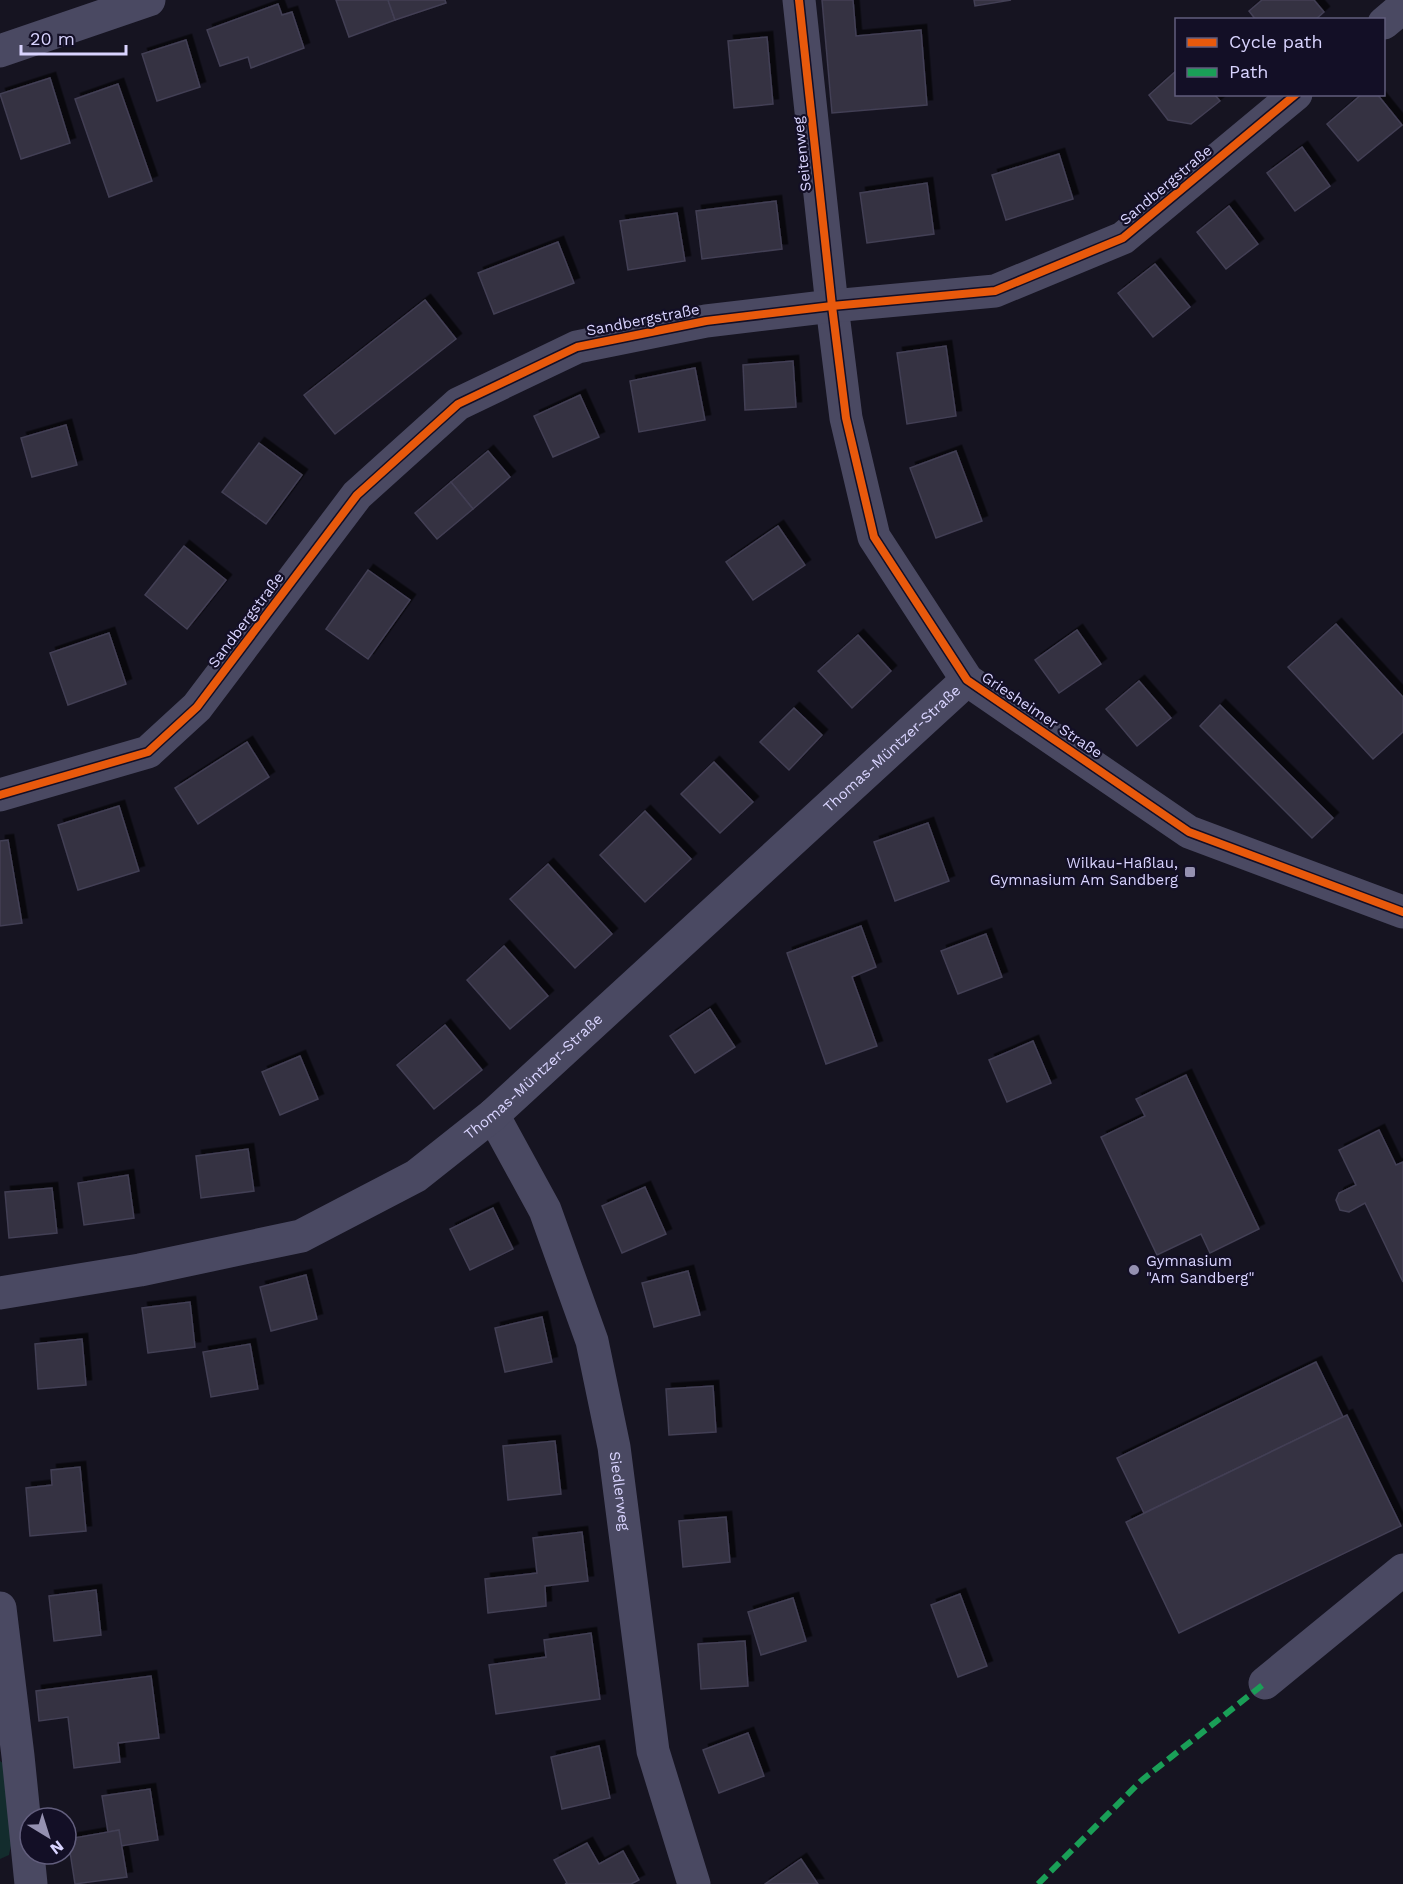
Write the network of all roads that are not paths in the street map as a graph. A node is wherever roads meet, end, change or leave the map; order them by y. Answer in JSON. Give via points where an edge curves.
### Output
{"nodes":[{"id":1,"x":149,"y":0,"type":"edge"},
{"id":2,"x":799,"y":0,"type":"edge"},
{"id":3,"x":1403,"y":7,"type":"edge"},
{"id":4,"x":1385,"y":21,"type":"edge"},
{"id":5,"x":0,"y":51,"type":"edge"},
{"id":6,"x":1294,"y":96,"type":"edge"},
{"id":7,"x":832,"y":306,"type":"junction"},
{"id":8,"x":967,"y":680,"type":"junction"},
{"id":9,"x":0,"y":795,"type":"edge"},
{"id":10,"x":1403,"y":912,"type":"edge"},
{"id":11,"x":493,"y":1115,"type":"junction"},
{"id":12,"x":0,"y":1293,"type":"edge"},
{"id":13,"x":1403,"y":1570,"type":"edge"},
{"id":14,"x":0,"y":1608,"type":"edge"},
{"id":15,"x":1265,"y":1683,"type":"dead end"},
{"id":16,"x":31,"y":1884,"type":"edge"},
{"id":17,"x":694,"y":1884,"type":"edge"}],
"edges":[{"from":1,"to":5,"type":"street"},
{"from":2,"to":7,"type":"street","name":"Seitenweg"},
{"from":3,"to":4,"type":"street"},
{"from":6,"to":7,"type":"street","name":"Sandbergstraße","via":[[1123,238],[995,291]]},
{"from":7,"to":8,"type":"street","name":"Griesheimer Straße","via":[[846,418],[874,537]]},
{"from":7,"to":9,"type":"street","name":"Sandbergstraße","via":[[706,321],[577,347],[458,404],[357,495],[197,707],[148,752]]},
{"from":8,"to":10,"type":"street","name":"Griesheimer Straße","via":[[1190,832]]},
{"from":8,"to":11,"type":"street","name":"Thomas-Müntzer-Straße"},
{"from":11,"to":12,"type":"street","name":"Thomas-Müntzer-Straße","via":[[416,1176],[301,1236],[141,1270]]},
{"from":11,"to":17,"type":"street","name":"Siedlerweg","via":[[545,1210],[592,1341],[614,1446],[653,1751]]},
{"from":13,"to":15,"type":"street"},
{"from":14,"to":16,"type":"street"}]}
